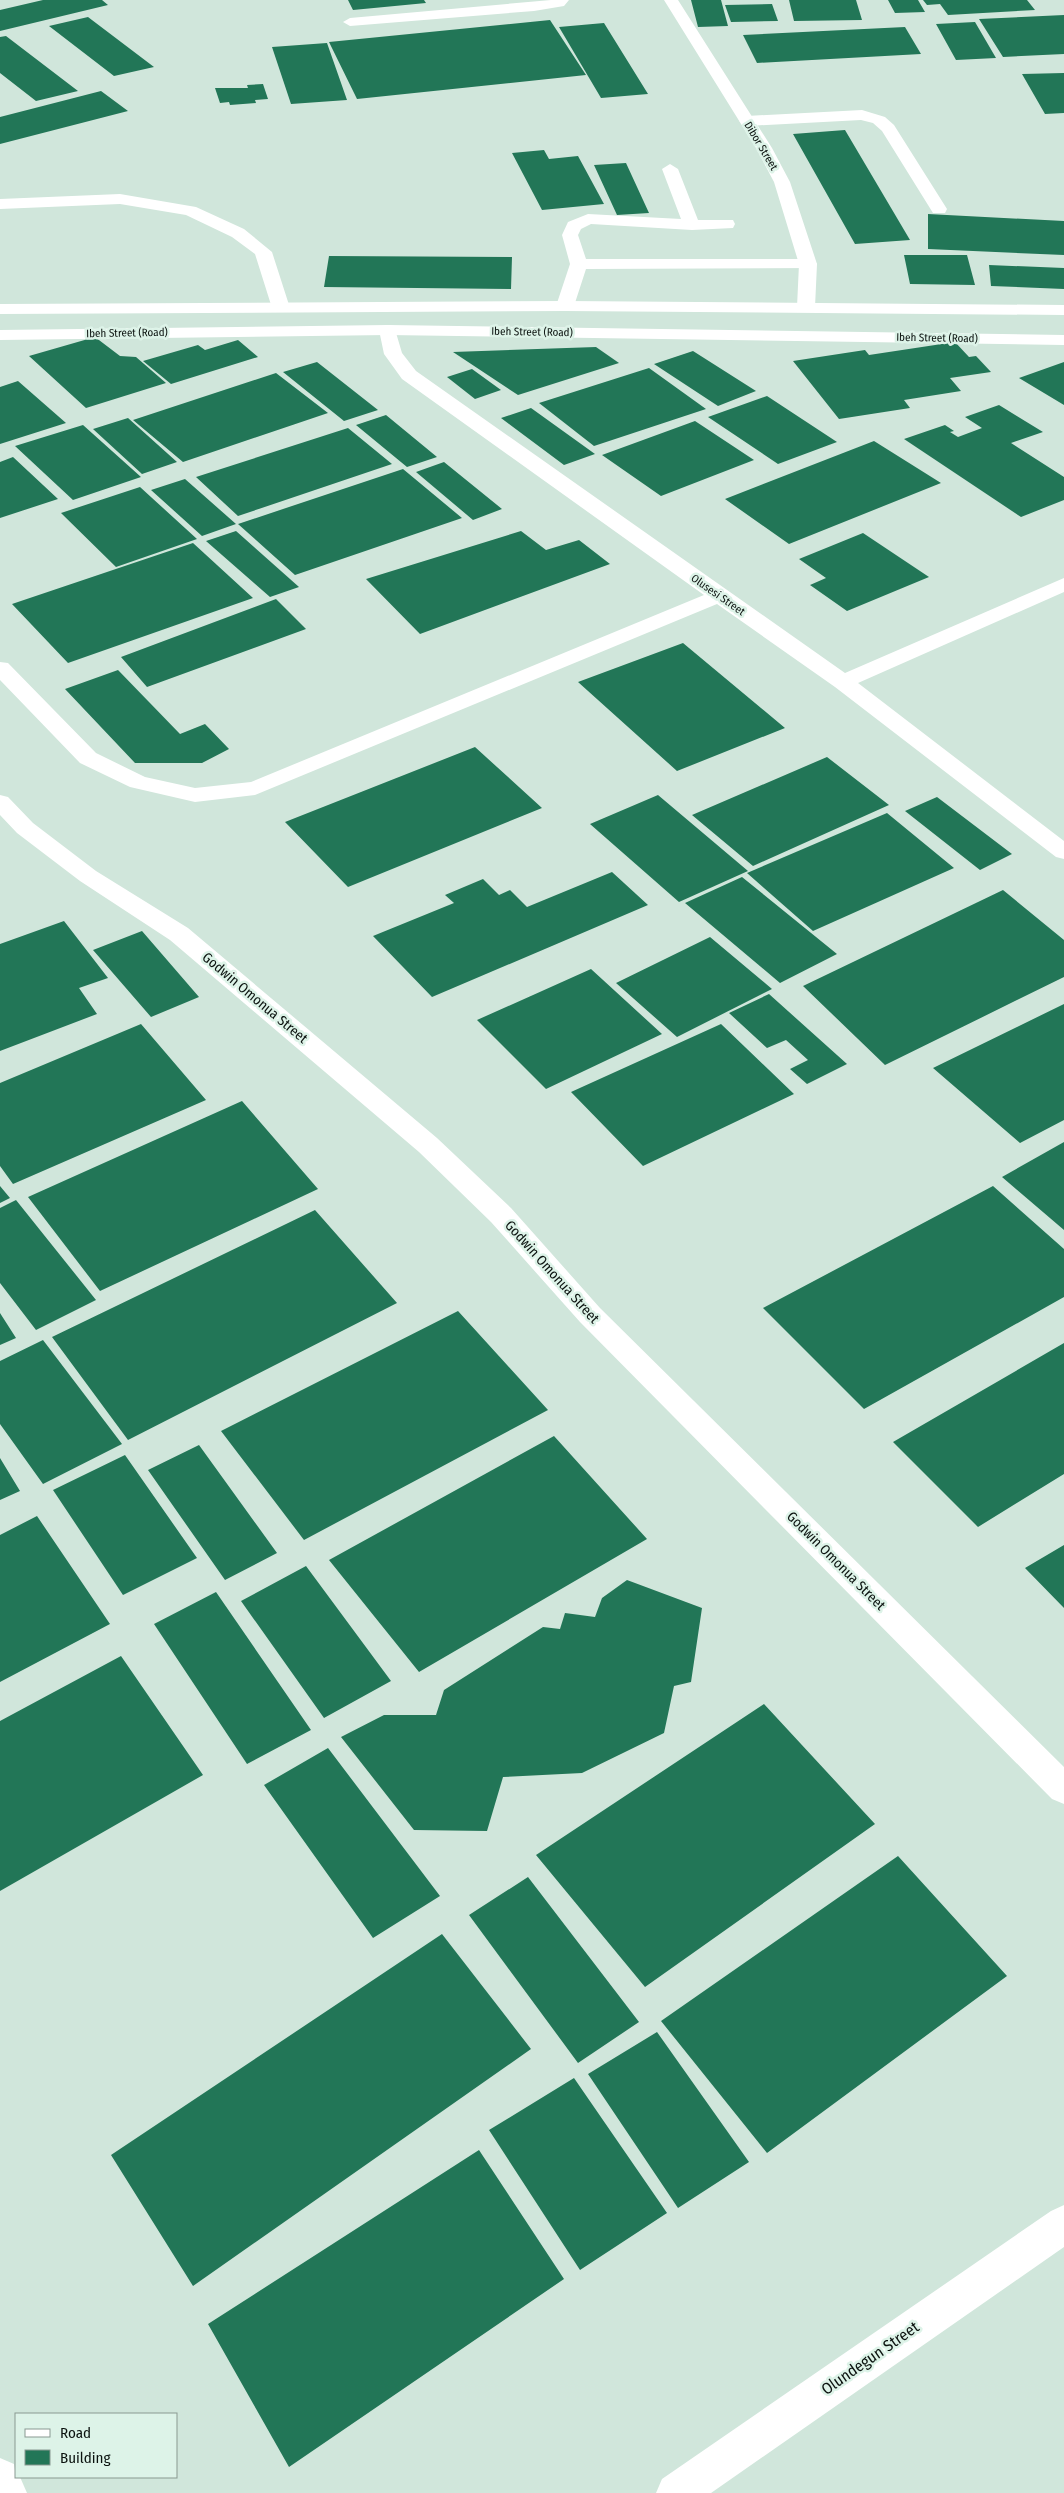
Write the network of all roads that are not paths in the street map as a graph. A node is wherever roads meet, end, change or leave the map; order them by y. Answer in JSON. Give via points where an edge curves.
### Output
{"nodes":[{"id":1,"x":562,"y":0,"type":"edge"},
{"id":2,"x":671,"y":0,"type":"edge"},
{"id":3,"x":350,"y":22,"type":"dead end"},
{"id":4,"x":747,"y":121,"type":"junction"},
{"id":5,"x":670,"y":169,"type":"dead end"},
{"id":6,"x":0,"y":204,"type":"edge"},
{"id":7,"x":939,"y":209,"type":"dead end"},
{"id":8,"x":727,"y":224,"type":"dead end"},
{"id":9,"x":692,"y":225,"type":"junction"},
{"id":10,"x":578,"y":264,"type":"junction"},
{"id":11,"x":808,"y":264,"type":"junction"},
{"id":12,"x":565,"y":306,"type":"junction"},
{"id":13,"x":806,"y":307,"type":"junction"},
{"id":14,"x":281,"y":308,"type":"junction"},
{"id":15,"x":0,"y":309,"type":"edge"},
{"id":16,"x":1064,"y":310,"type":"edge"},
{"id":17,"x":388,"y":330,"type":"junction"},
{"id":18,"x":0,"y":335,"type":"edge"},
{"id":19,"x":1064,"y":340,"type":"edge"},
{"id":20,"x":1064,"y":584,"type":"edge"},
{"id":21,"x":719,"y":596,"type":"junction"},
{"id":22,"x":0,"y":668,"type":"edge"},
{"id":23,"x":843,"y":682,"type":"junction"},
{"id":24,"x":0,"y":802,"type":"edge"},
{"id":25,"x":1064,"y":852,"type":"edge"},
{"id":26,"x":1064,"y":1789,"type":"edge"},
{"id":27,"x":1064,"y":2224,"type":"edge"},
{"id":28,"x":0,"y":2478,"type":"edge"},
{"id":29,"x":7,"y":2493,"type":"edge"},
{"id":30,"x":676,"y":2493,"type":"edge"}],
"edges":[{"from":1,"to":3,"type":"street","via":[[534,7]]},
{"from":2,"to":4,"type":"street","name":"Dibor Street"},
{"from":4,"to":7,"type":"street","via":[[862,115],[879,120],[888,128]]},
{"from":4,"to":11,"type":"street","name":"Dibor Street","via":[[782,182]]},
{"from":5,"to":9,"type":"street"},
{"from":6,"to":14,"type":"street","via":[[120,198],[190,211],[238,233],[263,252]]},
{"from":8,"to":9,"type":"street"},
{"from":9,"to":10,"type":"street","via":[[588,219],[574,226],[570,235]]},
{"from":10,"to":11,"type":"street"},
{"from":10,"to":12,"type":"street"},
{"from":11,"to":13,"type":"street","name":"Dibor Street"},
{"from":12,"to":13,"type":"street","name":"Ibeh Street (Road)"},
{"from":12,"to":14,"type":"street","name":"Ibeh Street (Road)"},
{"from":13,"to":16,"type":"street","name":"Ibeh Street (Road)"},
{"from":14,"to":15,"type":"street","name":"Ibeh Street (Road)"},
{"from":17,"to":18,"type":"street","name":"Ibeh Street (Road)"},
{"from":17,"to":19,"type":"street","name":"Ibeh Street (Road)"},
{"from":17,"to":21,"type":"street","name":"Olusesi Street","via":[[393,354],[409,375]]},
{"from":20,"to":23,"type":"street"},
{"from":21,"to":22,"type":"street","via":[[255,788],[195,795],[138,782],[88,758]]},
{"from":21,"to":23,"type":"street","name":"Olusesi Street"},
{"from":23,"to":25,"type":"street","name":"Olusesi Street"},
{"from":24,"to":26,"type":"street","name":"Godwin Omonua Street","via":[[25,828],[88,876],[179,934],[428,1145],[501,1215],[597,1322]]},
{"from":27,"to":30,"type":"street","name":"Olundegun Street"},
{"from":28,"to":29,"type":"street"}]}
